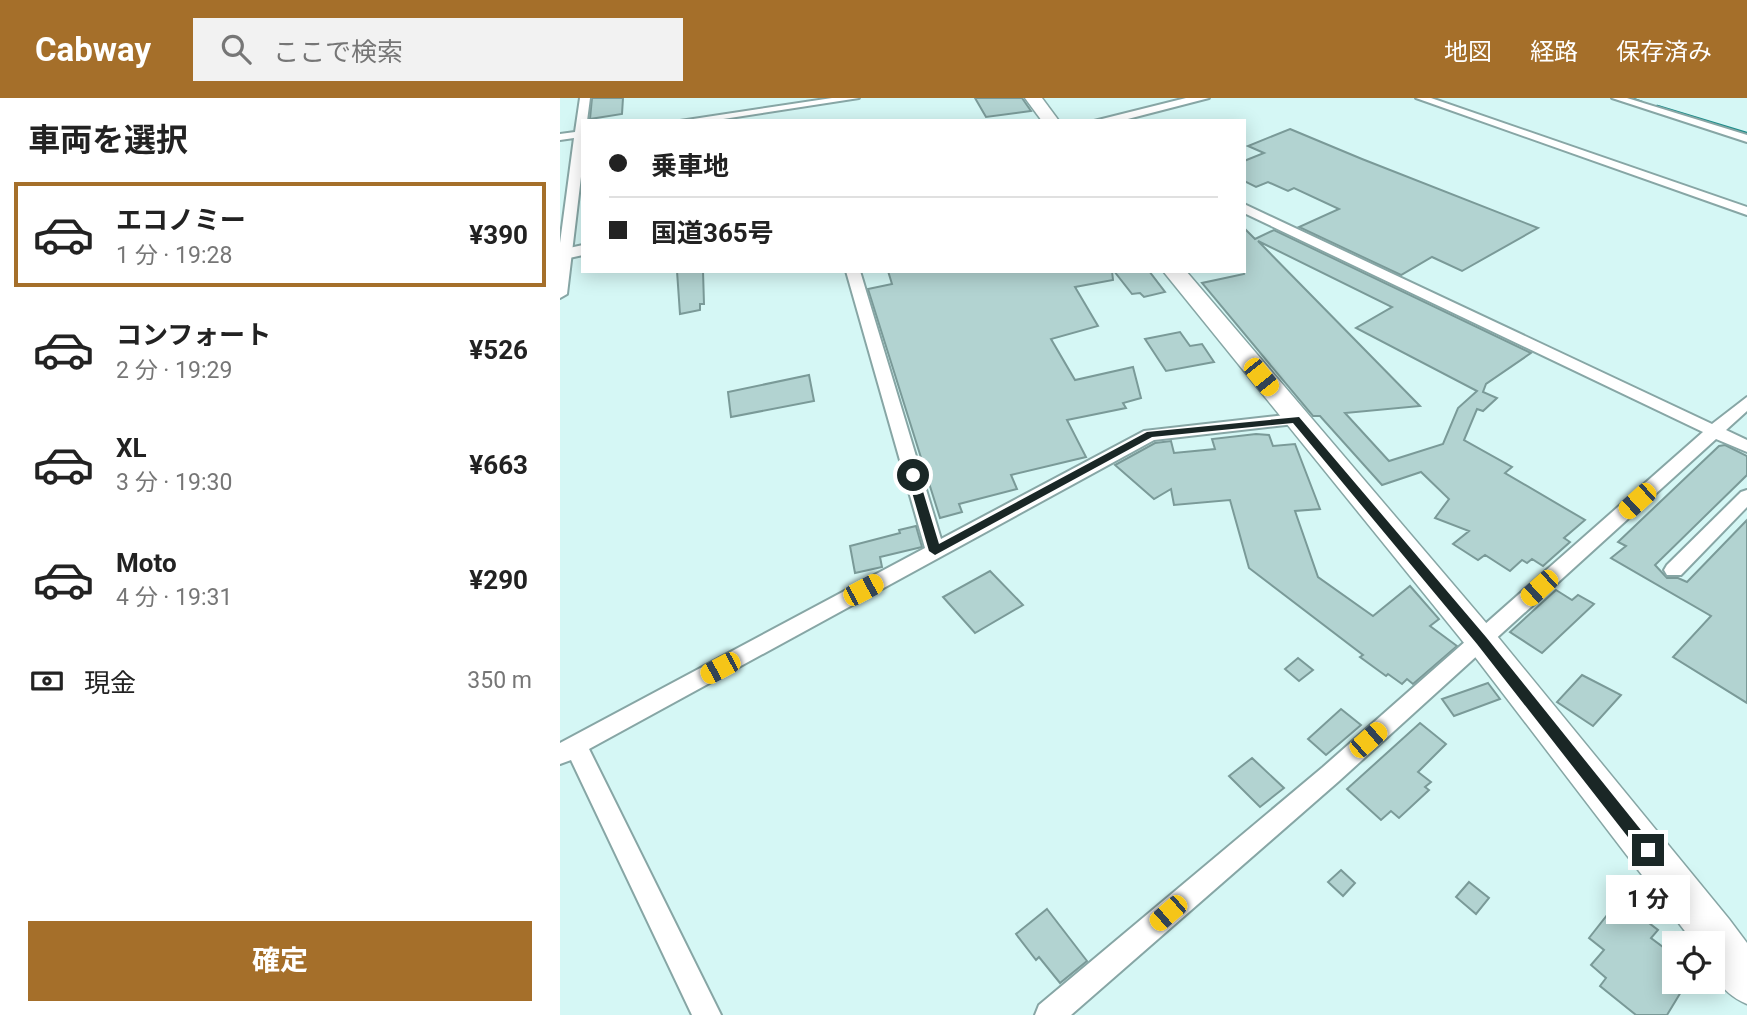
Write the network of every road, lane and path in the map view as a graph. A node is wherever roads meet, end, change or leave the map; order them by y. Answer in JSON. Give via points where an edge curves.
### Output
{"nodes":[{"id":1,"x":585,"y":98,"type":"edge"},
{"id":2,"x":854,"y":98,"type":"edge"},
{"id":3,"x":1033,"y":98,"type":"edge"},
{"id":4,"x":1203,"y":98,"type":"edge"},
{"id":5,"x":1421,"y":98,"type":"edge"},
{"id":6,"x":1617,"y":98,"type":"edge"},
{"id":7,"x":801,"y":102,"type":"edge"},
{"id":8,"x":583,"y":119,"type":"edge"},
{"id":9,"x":697,"y":119,"type":"edge"},
{"id":10,"x":806,"y":119,"type":"edge"},
{"id":11,"x":1049,"y":119,"type":"edge"},
{"id":12,"x":1110,"y":119,"type":"edge"},
{"id":13,"x":581,"y":135,"type":"edge"},
{"id":14,"x":560,"y":137,"type":"edge"},
{"id":15,"x":1747,"y":139,"type":"edge"},
{"id":16,"x":581,"y":141,"type":"edge"},
{"id":17,"x":1246,"y":209,"type":"edge"},
{"id":18,"x":1747,"y":211,"type":"edge"},
{"id":19,"x":581,"y":250,"type":"edge"},
{"id":20,"x":562,"y":255,"type":"edge"},
{"id":21,"x":854,"y":273,"type":"edge"},
{"id":22,"x":1176,"y":273,"type":"edge"},
{"id":23,"x":560,"y":294,"type":"edge"},
{"id":24,"x":1747,"y":402,"type":"edge"},
{"id":25,"x":1295,"y":419,"type":"junction"},
{"id":26,"x":1714,"y":431,"type":"junction"},
{"id":27,"x":1747,"y":447,"type":"edge"},
{"id":28,"x":1747,"y":496,"type":"edge"},
{"id":29,"x":935,"y":551,"type":"junction"},
{"id":30,"x":1674,"y":570,"type":"dead end"},
{"id":31,"x":1481,"y":640,"type":"junction"},
{"id":32,"x":568,"y":750,"type":"edge"},
{"id":33,"x":1712,"y":931,"type":"edge"},
{"id":34,"x":1725,"y":942,"type":"edge"},
{"id":35,"x":1725,"y":950,"type":"edge"},
{"id":36,"x":1747,"y":958,"type":"edge"},
{"id":37,"x":1747,"y":981,"type":"edge"},
{"id":38,"x":708,"y":1015,"type":"edge"},
{"id":39,"x":1049,"y":1015,"type":"edge"}],
"edges":[{"from":1,"to":8,"type":"street"},
{"from":2,"to":7,"type":"street"},
{"from":3,"to":11,"type":"highway"},
{"from":4,"to":12,"type":"street"},
{"from":5,"to":18,"type":"street"},
{"from":6,"to":15,"type":"street"},
{"from":7,"to":9,"type":"street"},
{"from":7,"to":10,"type":"street"},
{"from":13,"to":14,"type":"street"},
{"from":16,"to":20,"type":"street"},
{"from":17,"to":26,"type":"street"},
{"from":19,"to":20,"type":"street"},
{"from":20,"to":23,"type":"street"},
{"from":21,"to":29,"type":"street"},
{"from":22,"to":25,"type":"highway"},
{"from":24,"to":26,"type":"street"},
{"from":25,"to":29,"type":"street","via":[[1150,435]]},
{"from":25,"to":31,"type":"highway"},
{"from":26,"to":27,"type":"street"},
{"from":26,"to":31,"type":"street"},
{"from":28,"to":30,"type":"street"},
{"from":29,"to":32,"type":"street"},
{"from":31,"to":33,"type":"highway"},
{"from":31,"to":39,"type":"street"},
{"from":32,"to":38,"type":"street"},
{"from":34,"to":36,"type":"street"},
{"from":35,"to":37,"type":"highway"}]}
